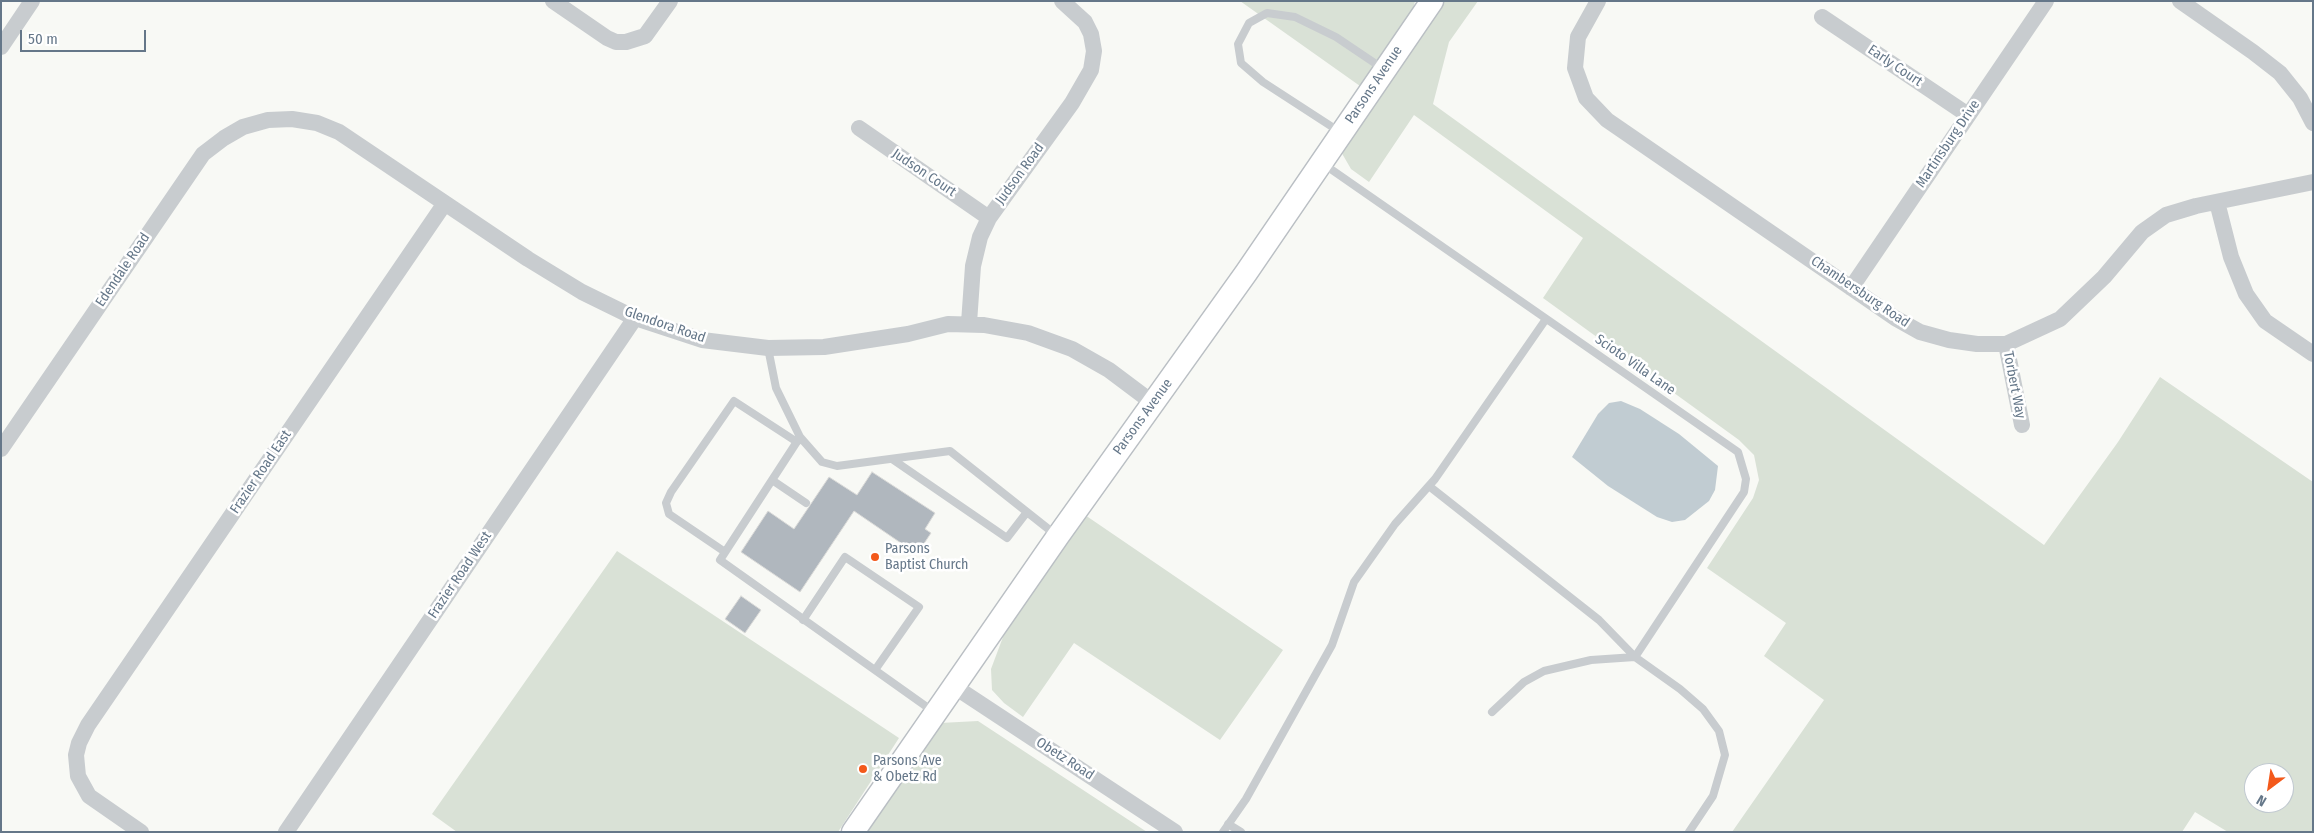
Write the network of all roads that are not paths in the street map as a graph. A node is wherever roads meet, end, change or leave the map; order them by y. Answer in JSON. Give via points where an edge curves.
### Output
{"nodes":[{"id":1,"x":32,"y":1,"type":"edge"},
{"id":2,"x":552,"y":1,"type":"edge"},
{"id":3,"x":670,"y":1,"type":"edge"},
{"id":4,"x":1062,"y":1,"type":"edge"},
{"id":5,"x":1432,"y":1,"type":"edge"},
{"id":6,"x":1598,"y":1,"type":"edge"},
{"id":7,"x":2046,"y":1,"type":"edge"},
{"id":8,"x":2180,"y":1,"type":"edge"},
{"id":9,"x":1822,"y":17,"type":"dead end"},
{"id":10,"x":1,"y":46,"type":"edge"},
{"id":11,"x":1385,"y":70,"type":"junction"},
{"id":12,"x":1968,"y":114,"type":"junction"},
{"id":13,"x":268,"y":120,"type":"joint"},
{"id":14,"x":2313,"y":123,"type":"edge"},
{"id":15,"x":859,"y":128,"type":"dead end"},
{"id":16,"x":1341,"y":133,"type":"junction"},
{"id":17,"x":1321,"y":163,"type":"junction"},
{"id":18,"x":2313,"y":182,"type":"edge"},
{"id":19,"x":2217,"y":202,"type":"junction"},
{"id":20,"x":445,"y":203,"type":"junction"},
{"id":21,"x":989,"y":218,"type":"junction"},
{"id":22,"x":1851,"y":288,"type":"junction"},
{"id":23,"x":635,"y":318,"type":"junction"},
{"id":24,"x":1546,"y":319,"type":"junction"},
{"id":25,"x":969,"y":323,"type":"junction"},
{"id":26,"x":2006,"y":344,"type":"junction"},
{"id":27,"x":768,"y":348,"type":"junction"},
{"id":28,"x":2313,"y":354,"type":"edge"},
{"id":29,"x":1154,"y":403,"type":"junction"},
{"id":30,"x":2022,"y":425,"type":"dead end"},
{"id":31,"x":798,"y":440,"type":"junction"},
{"id":32,"x":1,"y":449,"type":"edge"},
{"id":33,"x":892,"y":459,"type":"junction"},
{"id":34,"x":772,"y":480,"type":"junction"},
{"id":35,"x":1429,"y":486,"type":"junction"},
{"id":36,"x":806,"y":503,"type":"dead end"},
{"id":37,"x":1027,"y":512,"type":"junction"},
{"id":38,"x":1058,"y":536,"type":"junction"},
{"id":39,"x":725,"y":552,"type":"junction"},
{"id":40,"x":803,"y":620,"type":"junction"},
{"id":41,"x":1635,"y":657,"type":"junction"},
{"id":42,"x":875,"y":670,"type":"junction"},
{"id":43,"x":955,"y":686,"type":"junction"},
{"id":44,"x":1492,"y":712,"type":"dead end"},
{"id":45,"x":936,"y":714,"type":"junction"},
{"id":46,"x":1228,"y":824,"type":"junction"},
{"id":47,"x":858,"y":830,"type":"edge"},
{"id":48,"x":140,"y":832,"type":"edge"},
{"id":49,"x":286,"y":832,"type":"edge"},
{"id":50,"x":1175,"y":832,"type":"edge"},
{"id":51,"x":1223,"y":832,"type":"edge"},
{"id":52,"x":1241,"y":832,"type":"edge"},
{"id":53,"x":1689,"y":832,"type":"edge"}],
"edges":[{"from":1,"to":10,"type":"street"},
{"from":2,"to":3,"type":"street","via":[[616,42],[645,36]]},
{"from":4,"to":21,"type":"street","name":"Judson Road","via":[[1085,22],[1091,34],[1094,51],[1091,70]]},
{"from":5,"to":11,"type":"street","name":"Parsons Avenue"},
{"from":6,"to":22,"type":"street","name":"Chambersburg Road","via":[[1578,37],[1576,68],[1586,98],[1607,120]]},
{"from":7,"to":12,"type":"street","name":"Martinsburg Drive"},
{"from":8,"to":14,"type":"street","via":[[2280,73],[2300,98]]},
{"from":9,"to":12,"type":"street","name":"Early Court"},
{"from":11,"to":16,"type":"street","name":"Parsons Avenue"},
{"from":11,"to":16,"type":"lane","via":[[1336,37],[1295,17],[1267,13],[1249,24],[1238,44],[1242,63],[1263,82]]},
{"from":12,"to":22,"type":"street","name":"Martinsburg Drive"},
{"from":13,"to":20,"type":"street","name":"Glendora Road","via":[[317,123],[340,132]]},
{"from":13,"to":32,"type":"street","name":"Edendale Road","via":[[243,127],[203,154]]},
{"from":15,"to":21,"type":"street","name":"Judson Court"},
{"from":16,"to":17,"type":"street","name":"Parsons Avenue"},
{"from":17,"to":24,"type":"lane","name":"Scioto Villa Lane"},
{"from":17,"to":29,"type":"street","name":"Parsons Avenue"},
{"from":18,"to":19,"type":"street","name":"Chambersburg Road"},
{"from":19,"to":26,"type":"street","name":"Chambersburg Road","via":[[2166,215],[2142,232],[2104,277],[2060,319]]},
{"from":19,"to":28,"type":"street","via":[[2231,257],[2246,294],[2265,321]]},
{"from":20,"to":23,"type":"street","name":"Glendora Road","via":[[582,292]]},
{"from":20,"to":48,"type":"street","name":"Frazier Road East","via":[[88,725],[79,743],[76,755],[78,776],[89,796]]},
{"from":21,"to":25,"type":"street","name":"Judson Road","via":[[980,237],[973,266]]},
{"from":22,"to":26,"type":"street","name":"Chambersburg Road","via":[[1920,332],[1968,343]]},
{"from":23,"to":27,"type":"street","name":"Glendora Road","via":[[702,340]]},
{"from":23,"to":49,"type":"street","name":"Frazier Road West"},
{"from":24,"to":35,"type":"lane"},
{"from":24,"to":41,"type":"lane","name":"Scioto Villa Lane","via":[[1738,452],[1744,471],[1744,492]]},
{"from":25,"to":27,"type":"street","name":"Glendora Road","via":[[824,347]]},
{"from":25,"to":29,"type":"street","name":"Glendora Road","via":[[1028,333],[1072,349],[1109,370]]},
{"from":26,"to":30,"type":"street","name":"Torbert Way"},
{"from":27,"to":31,"type":"lane","via":[[776,388]]},
{"from":29,"to":38,"type":"street","name":"Parsons Avenue"},
{"from":31,"to":33,"type":"lane","via":[[822,462],[837,466]]},
{"from":31,"to":34,"type":"lane"},
{"from":31,"to":39,"type":"lane","via":[[734,401],[671,492],[666,503],[670,514]]},
{"from":33,"to":37,"type":"lane","via":[[950,450]]},
{"from":33,"to":37,"type":"lane","via":[[1007,538]]},
{"from":34,"to":36,"type":"lane"},
{"from":34,"to":39,"type":"lane"},
{"from":35,"to":41,"type":"lane","via":[[1599,620]]},
{"from":35,"to":46,"type":"lane","via":[[1395,524],[1354,582],[1332,645],[1246,799]]},
{"from":37,"to":38,"type":"lane"},
{"from":38,"to":43,"type":"street","name":"Parsons Avenue"},
{"from":39,"to":40,"type":"lane","via":[[720,560]]},
{"from":40,"to":42,"type":"lane"},
{"from":40,"to":42,"type":"lane","via":[[845,557],[918,607]]},
{"from":41,"to":44,"type":"lane","via":[[1591,660],[1544,671],[1524,682]]},
{"from":41,"to":53,"type":"lane","via":[[1703,709],[1718,731],[1725,755],[1713,796]]},
{"from":42,"to":45,"type":"lane"},
{"from":43,"to":45,"type":"street","name":"Parsons Avenue"},
{"from":43,"to":50,"type":"street","name":"Obetz Road"},
{"from":45,"to":47,"type":"street","name":"Parsons Avenue"},
{"from":46,"to":51,"type":"lane"},
{"from":46,"to":52,"type":"lane"}]}
